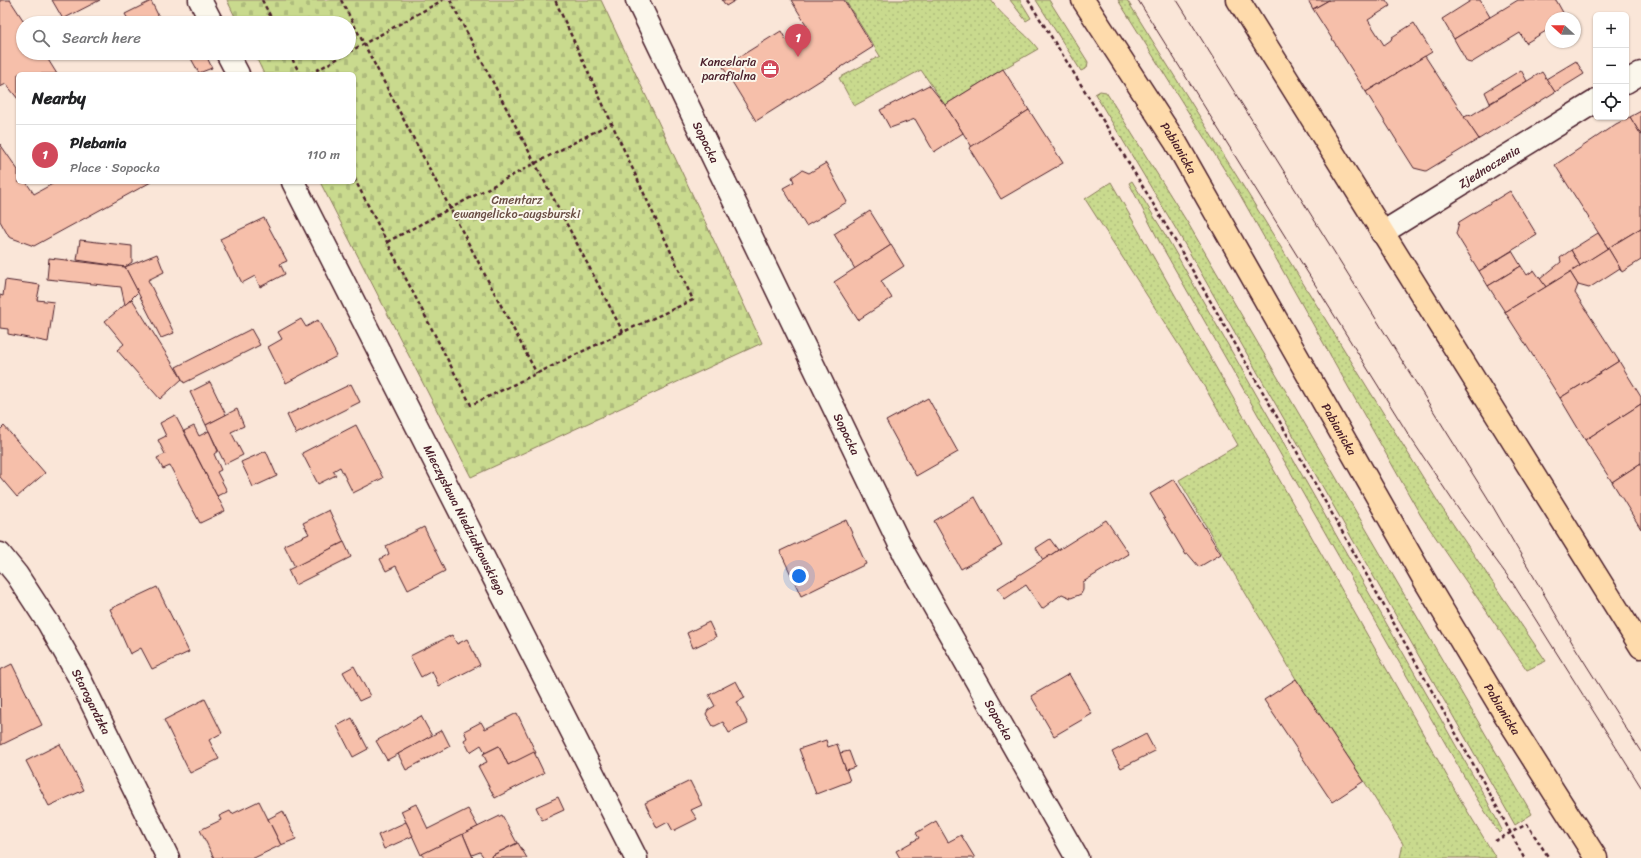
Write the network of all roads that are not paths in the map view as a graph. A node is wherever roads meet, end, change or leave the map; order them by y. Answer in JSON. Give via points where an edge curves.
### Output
{"nodes":[{"id":1,"x":200,"y":0,"type":"edge"},
{"id":2,"x":637,"y":0,"type":"edge"},
{"id":3,"x":1083,"y":0,"type":"edge"},
{"id":4,"x":1238,"y":0,"type":"edge"},
{"id":5,"x":208,"y":16,"type":"edge"},
{"id":6,"x":231,"y":60,"type":"edge"},
{"id":7,"x":237,"y":72,"type":"edge"},
{"id":8,"x":1641,"y":73,"type":"edge"},
{"id":9,"x":1629,"y":80,"type":"edge"},
{"id":10,"x":1593,"y":103,"type":"edge"},
{"id":11,"x":294,"y":184,"type":"edge"},
{"id":12,"x":1382,"y":233,"type":"junction"},
{"id":13,"x":0,"y":554,"type":"edge"},
{"id":14,"x":1641,"y":647,"type":"edge"},
{"id":15,"x":168,"y":858,"type":"edge"},
{"id":16,"x":636,"y":858,"type":"edge"},
{"id":17,"x":1077,"y":858,"type":"edge"},
{"id":18,"x":1596,"y":858,"type":"edge"}],
"edges":[{"from":1,"to":5,"type":"street"},
{"from":2,"to":17,"type":"street","name":"Sopocka","via":[[905,555]]},
{"from":3,"to":18,"type":"main road","name":"Pabianicka","via":[[1176,143],[1425,581],[1504,713]]},
{"from":4,"to":12,"type":"main road"},
{"from":6,"to":7,"type":"street"},
{"from":8,"to":9,"type":"street"},
{"from":10,"to":12,"type":"street","name":"Zjednoczenia"},
{"from":11,"to":16,"type":"street","name":"Mieczysława Niedziałkowskiego"},
{"from":12,"to":14,"type":"main road"},
{"from":13,"to":15,"type":"street","name":"Starogardzka","via":[[49,624],[78,675]]}]}
